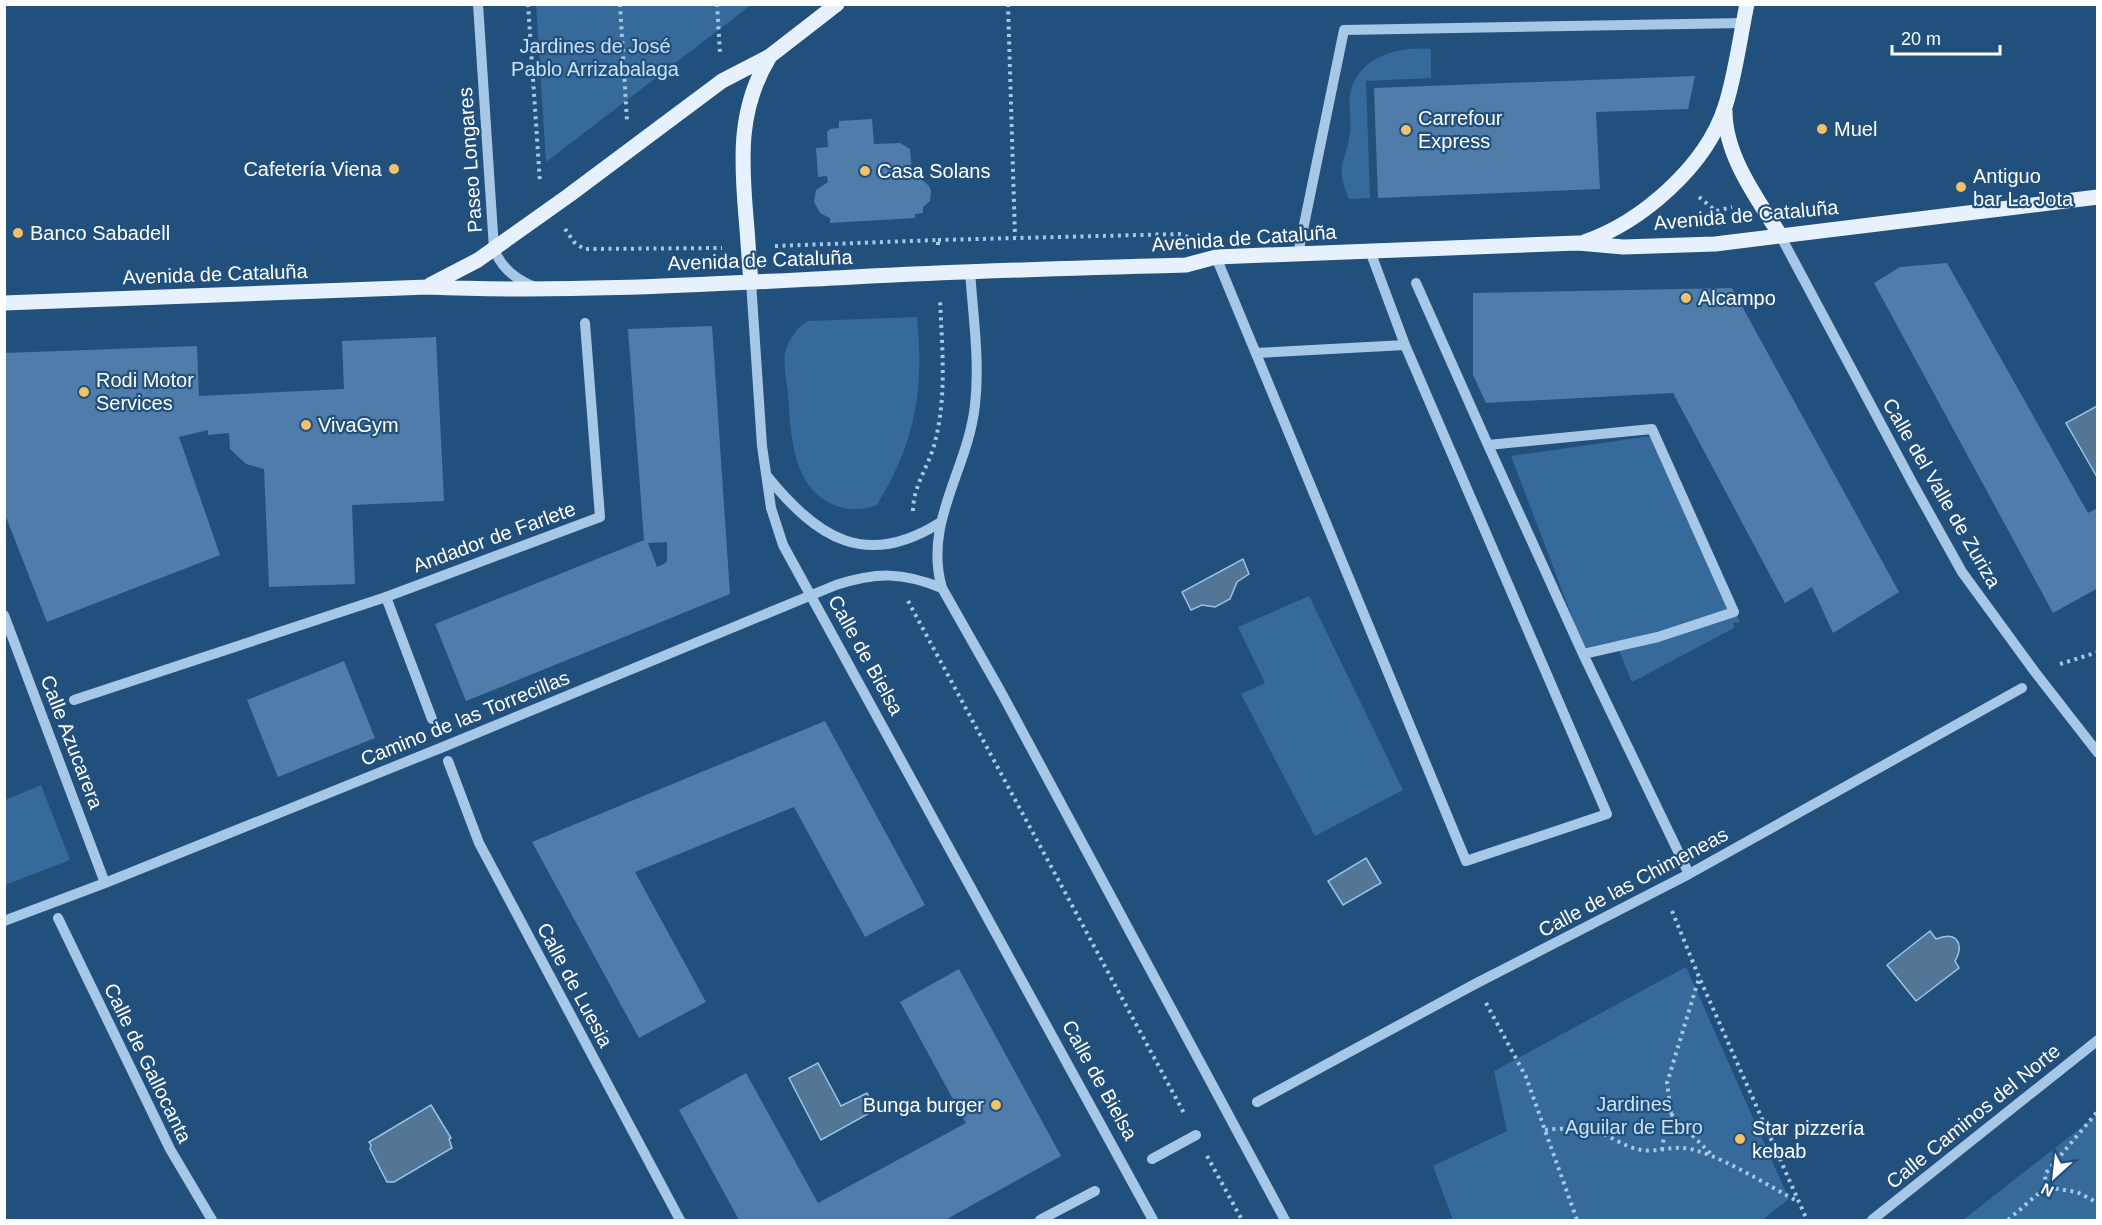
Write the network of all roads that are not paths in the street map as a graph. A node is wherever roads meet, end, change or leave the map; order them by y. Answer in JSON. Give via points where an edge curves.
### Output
{"nodes":[{"id":1,"x":478,"y":4,"type":"edge"},
{"id":2,"x":837,"y":4,"type":"edge"},
{"id":3,"x":1748,"y":4,"type":"edge"},
{"id":4,"x":1744,"y":22,"type":"junction"},
{"id":5,"x":770,"y":56,"type":"junction"},
{"id":6,"x":1725,"y":108,"type":"junction"},
{"id":7,"x":2097,"y":197,"type":"edge"},
{"id":8,"x":1780,"y":235,"type":"junction"},
{"id":9,"x":1578,"y":243,"type":"junction"},
{"id":10,"x":494,"y":249,"type":"junction"},
{"id":11,"x":1370,"y":251,"type":"junction"},
{"id":12,"x":1298,"y":254,"type":"junction"},
{"id":13,"x":1216,"y":257,"type":"junction"},
{"id":14,"x":970,"y":271,"type":"junction"},
{"id":15,"x":751,"y":282,"type":"junction"},
{"id":16,"x":1416,"y":283,"type":"dead end"},
{"id":17,"x":428,"y":287,"type":"junction"},
{"id":18,"x":540,"y":289,"type":"junction"},
{"id":19,"x":4,"y":303,"type":"edge"},
{"id":20,"x":585,"y":323,"type":"dead end"},
{"id":21,"x":1405,"y":345,"type":"junction"},
{"id":22,"x":1256,"y":353,"type":"junction"},
{"id":23,"x":1488,"y":445,"type":"junction"},
{"id":24,"x":765,"y":474,"type":"junction"},
{"id":25,"x":941,"y":522,"type":"junction"},
{"id":26,"x":942,"y":588,"type":"junction"},
{"id":27,"x":810,"y":596,"type":"junction"},
{"id":28,"x":386,"y":597,"type":"junction"},
{"id":29,"x":4,"y":615,"type":"edge"},
{"id":30,"x":1583,"y":654,"type":"junction"},
{"id":31,"x":2022,"y":688,"type":"dead end"},
{"id":32,"x":74,"y":700,"type":"dead end"},
{"id":33,"x":432,"y":719,"type":"dead end"},
{"id":34,"x":2097,"y":753,"type":"edge"},
{"id":35,"x":448,"y":761,"type":"dead end"},
{"id":36,"x":1689,"y":874,"type":"junction"},
{"id":37,"x":105,"y":883,"type":"junction"},
{"id":38,"x":58,"y":918,"type":"dead end"},
{"id":39,"x":4,"y":921,"type":"edge"},
{"id":40,"x":2097,"y":1040,"type":"edge"},
{"id":41,"x":1257,"y":1102,"type":"dead end"},
{"id":42,"x":1196,"y":1136,"type":"road end"},
{"id":43,"x":1152,"y":1159,"type":"dead end"},
{"id":44,"x":1095,"y":1191,"type":"dead end"},
{"id":45,"x":212,"y":1221,"type":"edge"},
{"id":46,"x":680,"y":1221,"type":"edge"},
{"id":47,"x":1040,"y":1221,"type":"edge"},
{"id":48,"x":1153,"y":1221,"type":"edge"},
{"id":49,"x":1285,"y":1221,"type":"edge"},
{"id":50,"x":1872,"y":1221,"type":"edge"}],
"edges":[{"from":1,"to":10,"type":"street","name":"Paseo Longares"},
{"from":2,"to":5,"type":"main road"},
{"from":3,"to":4,"type":"main road"},
{"from":4,"to":6,"type":"main road"},
{"from":4,"to":12,"type":"street","via":[[1344,30]]},
{"from":5,"to":10,"type":"main road","name":"Avenida de Cataluña","via":[[722,81]]},
{"from":5,"to":15,"type":"main road","name":"Calle de Bielsa","via":[[748,104],[743,130]]},
{"from":6,"to":8,"type":"main road","via":[[1727,138],[1734,155]]},
{"from":6,"to":9,"type":"main road","via":[[1700,153],[1667,191],[1624,224]]},
{"from":7,"to":8,"type":"main road","name":"Avenida de Cataluña"},
{"from":8,"to":9,"type":"main road","name":"Avenida de Cataluña","via":[[1715,244],[1623,247]]},
{"from":8,"to":34,"type":"street","name":"Calle del Valle de Zuriza","via":[[1962,572]]},
{"from":9,"to":11,"type":"main road","name":"Avenida de Cataluña"},
{"from":10,"to":17,"type":"main road","name":"Avenida de Cataluña"},
{"from":10,"to":18,"type":"street","name":"Paseo Longares","via":[[506,269]]},
{"from":11,"to":12,"type":"main road","name":"Avenida de Cataluña"},
{"from":11,"to":21,"type":"street"},
{"from":12,"to":13,"type":"main road","name":"Avenida de Cataluña"},
{"from":13,"to":14,"type":"main road","name":"Avenida de Cataluña","via":[[1186,265]]},
{"from":13,"to":22,"type":"street"},
{"from":14,"to":15,"type":"main road","name":"Avenida de Cataluña"},
{"from":14,"to":25,"type":"street","via":[[976,351],[975,405],[963,460]]},
{"from":15,"to":18,"type":"main road","name":"Avenida de Cataluña"},
{"from":15,"to":24,"type":"street","name":"Calle de Bielsa"},
{"from":16,"to":23,"type":"street"},
{"from":17,"to":18,"type":"main road","name":"Avenida de Cataluña"},
{"from":17,"to":19,"type":"main road","name":"Avenida de Cataluña"},
{"from":20,"to":28,"type":"street","name":"Andador de Farlete","via":[[600,517]]},
{"from":21,"to":22,"type":"street"},
{"from":21,"to":22,"type":"street","via":[[1607,814],[1466,861]]},
{"from":23,"to":30,"type":"street"},
{"from":23,"to":30,"type":"street","via":[[1652,429],[1734,612],[1658,637]]},
{"from":24,"to":25,"type":"street","via":[[820,529],[863,545],[909,539]]},
{"from":24,"to":27,"type":"street","name":"Calle de Bielsa","via":[[777,529]]},
{"from":25,"to":26,"type":"street","via":[[936,556]]},
{"from":26,"to":27,"type":"street","name":"Camino de las Torrecillas","via":[[905,576],[883,574],[856,579]]},
{"from":26,"to":49,"type":"street"},
{"from":27,"to":37,"type":"street","name":"Camino de las Torrecillas"},
{"from":27,"to":48,"type":"street","name":"Calle de Bielsa"},
{"from":28,"to":32,"type":"street","name":"Andador de Farlete"},
{"from":28,"to":33,"type":"street"},
{"from":29,"to":37,"type":"street","name":"Calle Azucarera"},
{"from":30,"to":36,"type":"street"},
{"from":31,"to":36,"type":"street","name":"Calle de las Chimeneas"},
{"from":35,"to":46,"type":"street","name":"Calle de Luesia","via":[[479,843]]},
{"from":36,"to":41,"type":"street","name":"Calle de las Chimeneas"},
{"from":37,"to":39,"type":"street","name":"Camino de las Torrecillas"},
{"from":38,"to":45,"type":"street","name":"Calle de Gallocanta","via":[[170,1149]]},
{"from":40,"to":50,"type":"street","name":"Calle Caminos del Norte"},
{"from":42,"to":43,"type":"street"},
{"from":44,"to":47,"type":"street"}]}
